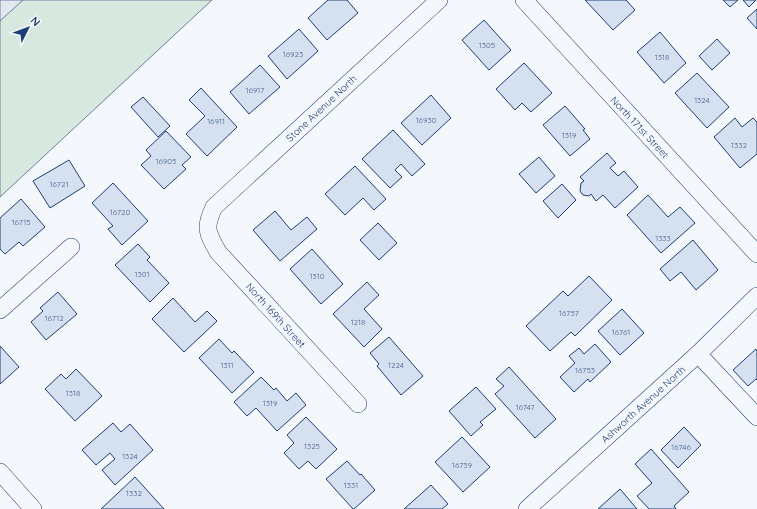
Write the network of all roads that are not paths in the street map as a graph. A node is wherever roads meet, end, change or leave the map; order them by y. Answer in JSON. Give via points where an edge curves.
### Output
{"nodes":[{"id":1,"x":439,"y":0,"type":"edge"},
{"id":2,"x":524,"y":0,"type":"edge"},
{"id":3,"x":208,"y":220,"type":"joint"},
{"id":4,"x":71,"y":247,"type":"dead end"},
{"id":5,"x":757,"y":254,"type":"edge"},
{"id":6,"x":757,"y":296,"type":"edge"},
{"id":7,"x":0,"y":310,"type":"edge"},
{"id":8,"x":698,"y":354,"type":"junction"},
{"id":9,"x":358,"y":404,"type":"dead end"},
{"id":10,"x":757,"y":417,"type":"edge"},
{"id":11,"x":0,"y":472,"type":"edge"},
{"id":12,"x":33,"y":509,"type":"edge"},
{"id":13,"x":527,"y":509,"type":"edge"}],
"edges":[{"from":1,"to":3,"type":"street","name":"Stone Avenue North","via":[[214,207]]},
{"from":2,"to":5,"type":"street","name":"North 171st Street"},
{"from":3,"to":9,"type":"street","name":"North 169th Street","via":[[208,235],[218,252]]},
{"from":4,"to":7,"type":"street"},
{"from":6,"to":8,"type":"street","name":"Ashworth Avenue North"},
{"from":8,"to":10,"type":"street"},
{"from":8,"to":13,"type":"street","name":"Ashworth Avenue North"},
{"from":11,"to":12,"type":"street"}]}
